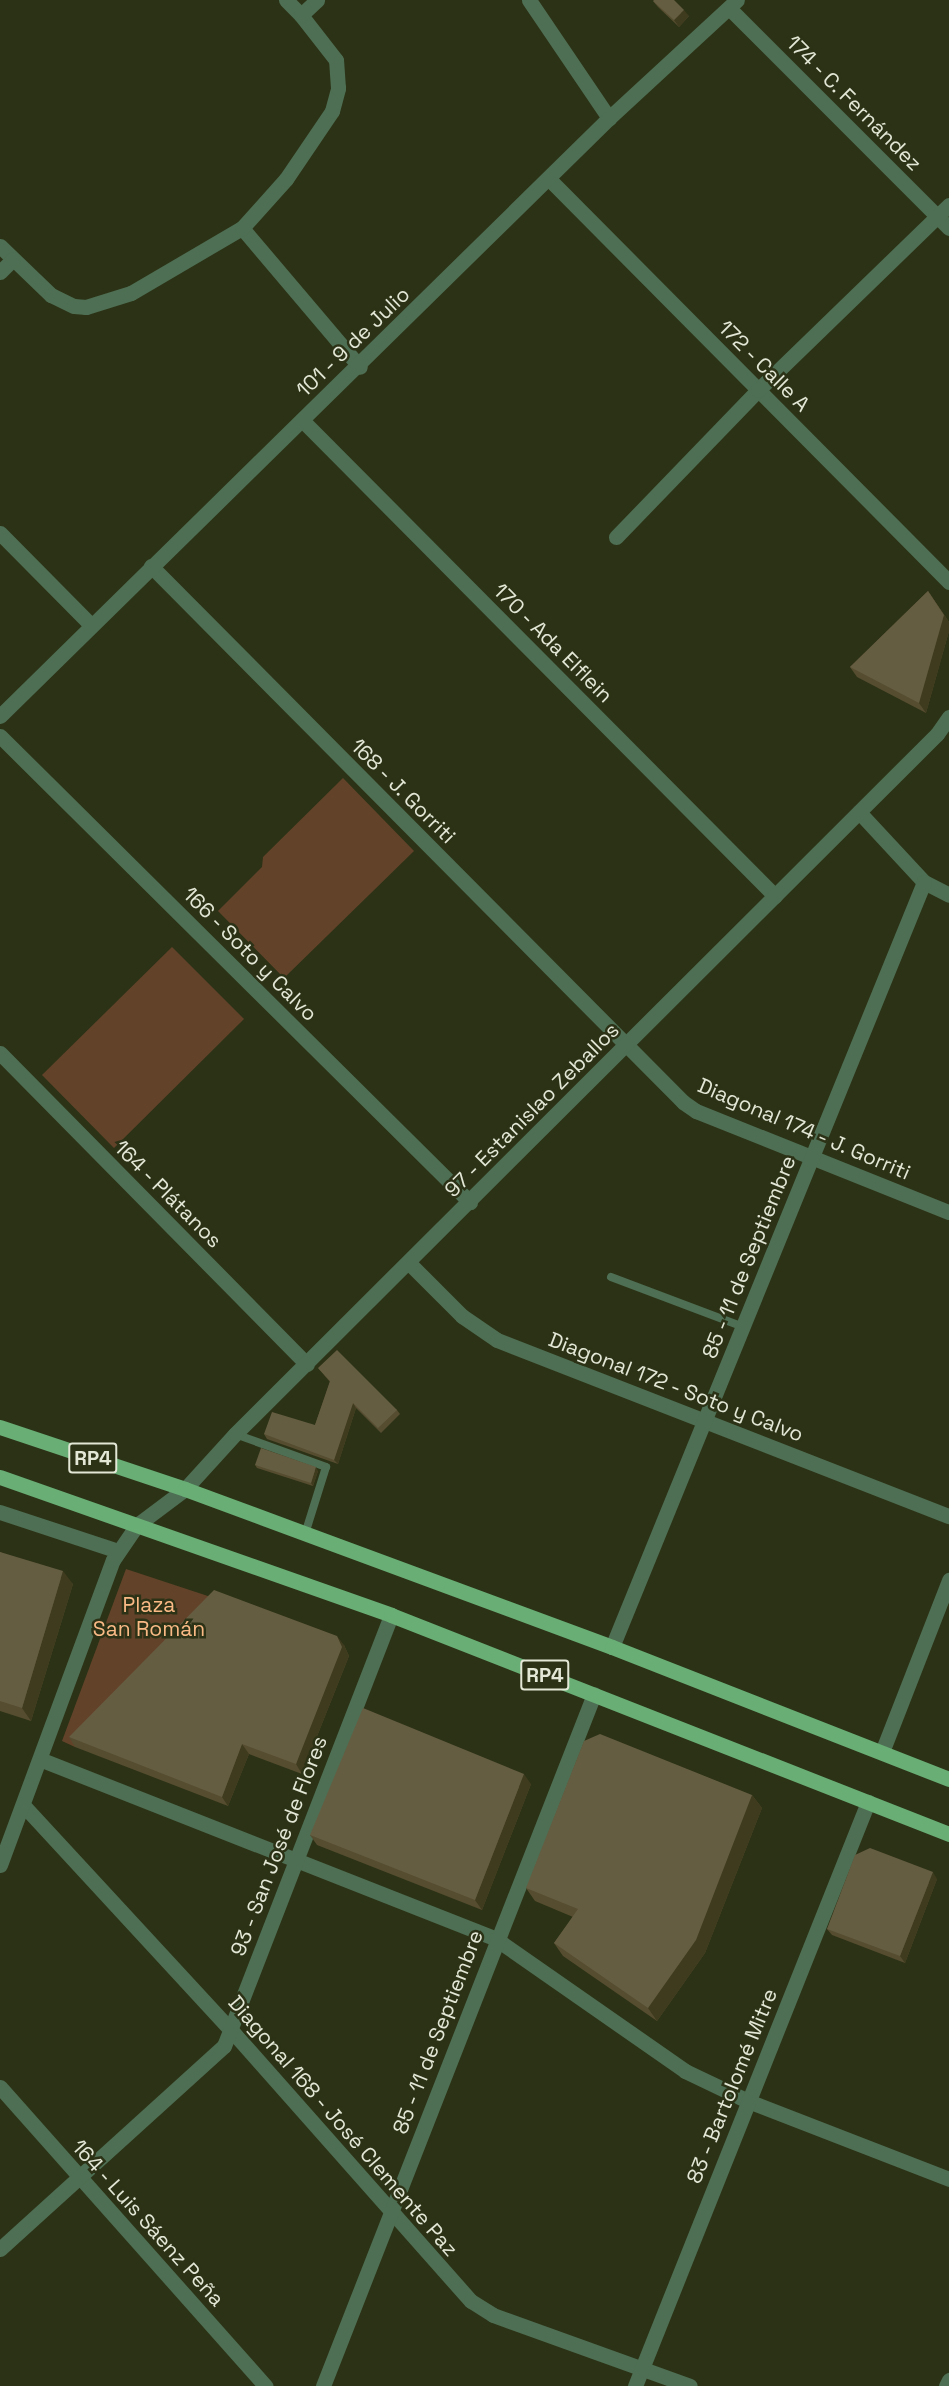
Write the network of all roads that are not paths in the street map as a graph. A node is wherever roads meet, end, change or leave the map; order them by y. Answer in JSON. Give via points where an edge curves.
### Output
{"nodes":[{"id":1,"x":286,"y":0,"type":"edge"},
{"id":2,"x":317,"y":0,"type":"edge"},
{"id":3,"x":529,"y":0,"type":"edge"},
{"id":4,"x":733,"y":4,"type":"edge"},
{"id":5,"x":301,"y":15,"type":"junction"},
{"id":6,"x":609,"y":118,"type":"junction"},
{"id":7,"x":549,"y":179,"type":"junction"},
{"id":8,"x":944,"y":211,"type":"edge"},
{"id":9,"x":242,"y":228,"type":"junction"},
{"id":10,"x":949,"y":228,"type":"edge"},
{"id":11,"x":0,"y":246,"type":"edge"},
{"id":12,"x":13,"y":260,"type":"junction"},
{"id":13,"x":0,"y":272,"type":"edge"},
{"id":14,"x":360,"y":367,"type":"junction"},
{"id":15,"x":758,"y":390,"type":"junction"},
{"id":16,"x":302,"y":420,"type":"junction"},
{"id":17,"x":0,"y":532,"type":"edge"},
{"id":18,"x":616,"y":537,"type":"dead end"},
{"id":19,"x":151,"y":566,"type":"junction"},
{"id":20,"x":949,"y":582,"type":"edge"},
{"id":21,"x":91,"y":625,"type":"junction"},
{"id":22,"x":0,"y":716,"type":"edge"},
{"id":23,"x":949,"y":717,"type":"edge"},
{"id":24,"x":0,"y":736,"type":"edge"},
{"id":25,"x":859,"y":812,"type":"junction"},
{"id":26,"x":924,"y":882,"type":"junction"},
{"id":27,"x":775,"y":896,"type":"junction"},
{"id":28,"x":949,"y":896,"type":"edge"},
{"id":29,"x":625,"y":1046,"type":"junction"},
{"id":30,"x":0,"y":1053,"type":"edge"},
{"id":31,"x":811,"y":1157,"type":"junction"},
{"id":32,"x":470,"y":1202,"type":"junction"},
{"id":33,"x":949,"y":1212,"type":"edge"},
{"id":34,"x":409,"y":1263,"type":"junction"},
{"id":35,"x":610,"y":1277,"type":"dead end"},
{"id":36,"x":743,"y":1327,"type":"junction"},
{"id":37,"x":307,"y":1364,"type":"junction"},
{"id":38,"x":705,"y":1422,"type":"junction"},
{"id":39,"x":0,"y":1427,"type":"edge"},
{"id":40,"x":235,"y":1434,"type":"junction"},
{"id":41,"x":0,"y":1477,"type":"edge"},
{"id":42,"x":185,"y":1489,"type":"junction"},
{"id":43,"x":0,"y":1512,"type":"edge"},
{"id":44,"x":949,"y":1516,"type":"edge"},
{"id":45,"x":137,"y":1525,"type":"junction"},
{"id":46,"x":305,"y":1534,"type":"junction"},
{"id":47,"x":118,"y":1551,"type":"junction"},
{"id":48,"x":949,"y":1581,"type":"edge"},
{"id":49,"x":391,"y":1615,"type":"junction"},
{"id":50,"x":612,"y":1647,"type":"junction"},
{"id":51,"x":594,"y":1694,"type":"junction"},
{"id":52,"x":882,"y":1752,"type":"junction"},
{"id":53,"x":42,"y":1760,"type":"junction"},
{"id":54,"x":949,"y":1779,"type":"edge"},
{"id":55,"x":868,"y":1802,"type":"junction"},
{"id":56,"x":24,"y":1806,"type":"junction"},
{"id":57,"x":949,"y":1834,"type":"edge"},
{"id":58,"x":297,"y":1860,"type":"junction"},
{"id":59,"x":0,"y":1865,"type":"edge"},
{"id":60,"x":496,"y":1940,"type":"junction"},
{"id":61,"x":231,"y":2030,"type":"junction"},
{"id":62,"x":0,"y":2087,"type":"edge"},
{"id":63,"x":748,"y":2101,"type":"junction"},
{"id":64,"x":80,"y":2178,"type":"junction"},
{"id":65,"x":949,"y":2179,"type":"edge"},
{"id":66,"x":392,"y":2211,"type":"junction"},
{"id":67,"x":0,"y":2249,"type":"edge"},
{"id":68,"x":642,"y":2367,"type":"junction"},
{"id":69,"x":949,"y":2379,"type":"edge"},
{"id":70,"x":265,"y":2386,"type":"edge"},
{"id":71,"x":323,"y":2386,"type":"edge"},
{"id":72,"x":635,"y":2386,"type":"edge"},
{"id":73,"x":690,"y":2386,"type":"edge"},
{"id":74,"x":946,"y":2386,"type":"edge"}],
"edges":[{"from":1,"to":5,"type":"street"},
{"from":2,"to":5,"type":"street"},
{"from":3,"to":6,"type":"street"},
{"from":4,"to":6,"type":"street","name":"101 - 9 de Julio"},
{"from":4,"to":8,"type":"street","name":"174 - C. Fernández"},
{"from":5,"to":9,"type":"street","via":[[336,60],[338,88],[332,111],[286,179]]},
{"from":6,"to":7,"type":"street","name":"101 - 9 de Julio"},
{"from":7,"to":14,"type":"street","name":"101 - 9 de Julio"},
{"from":7,"to":15,"type":"street","name":"172 - Calle A"},
{"from":8,"to":10,"type":"street","name":"174 - C. Fernández"},
{"from":8,"to":15,"type":"street"},
{"from":9,"to":12,"type":"street","via":[[131,293],[86,307],[51,295]]},
{"from":9,"to":14,"type":"street"},
{"from":11,"to":12,"type":"street"},
{"from":12,"to":13,"type":"street"},
{"from":14,"to":16,"type":"street","name":"101 - 9 de Julio"},
{"from":15,"to":18,"type":"street"},
{"from":15,"to":20,"type":"street","name":"172 - Calle A"},
{"from":16,"to":19,"type":"street","name":"101 - 9 de Julio"},
{"from":16,"to":27,"type":"street","name":"170 - Ada Elflein"},
{"from":17,"to":21,"type":"street"},
{"from":19,"to":21,"type":"street","name":"101 - 9 de Julio"},
{"from":19,"to":29,"type":"street","name":"168 - J. Gorriti"},
{"from":21,"to":22,"type":"street","name":"101 - 9 de Julio"},
{"from":23,"to":25,"type":"street","name":"97 - Estanislao Zeballos"},
{"from":24,"to":32,"type":"street","name":"166 - Soto y Calvo"},
{"from":25,"to":26,"type":"street"},
{"from":25,"to":27,"type":"street","name":"97 - Estanislao Zeballos"},
{"from":26,"to":28,"type":"street"},
{"from":26,"to":31,"type":"street","name":"85 - 11 de Septiembre"},
{"from":27,"to":29,"type":"street","name":"97 - Estanislao Zeballos"},
{"from":29,"to":31,"type":"street","name":"Diagonal 174 - J. Gorriti","via":[[696,1111]]},
{"from":29,"to":32,"type":"street","name":"97 - Estanislao Zeballos"},
{"from":30,"to":37,"type":"street","name":"164 - Plátanos"},
{"from":31,"to":33,"type":"street","name":"Diagonal 174 - J. Gorriti"},
{"from":31,"to":36,"type":"street","name":"85 - 11 de Septiembre"},
{"from":32,"to":34,"type":"street","name":"97 - Estanislao Zeballos"},
{"from":34,"to":37,"type":"street","name":"97 - Estanislao Zeballos"},
{"from":34,"to":38,"type":"street","name":"Diagonal 172 - Soto y Calvo","via":[[462,1316],[497,1340]]},
{"from":35,"to":36,"type":"lane"},
{"from":36,"to":38,"type":"street","name":"85 - 11 de Septiembre"},
{"from":37,"to":40,"type":"street","name":"97 - Estanislao Zeballos"},
{"from":38,"to":44,"type":"street","name":"Diagonal 172 - Soto y Calvo"},
{"from":38,"to":50,"type":"street","name":"85 - 11 de Septiembre"},
{"from":39,"to":42,"type":"main road","number":"RP4"},
{"from":40,"to":42,"type":"street","name":"97 - Estanislao Zeballos"},
{"from":40,"to":46,"type":"lane","via":[[326,1467]]},
{"from":41,"to":45,"type":"main road","number":"RP4"},
{"from":42,"to":45,"type":"street","name":"97 - Estanislao Zeballos"},
{"from":42,"to":46,"type":"main road","number":"RP4"},
{"from":43,"to":47,"type":"street"},
{"from":45,"to":47,"type":"street","name":"97 - Estanislao Zeballos"},
{"from":45,"to":49,"type":"main road","number":"RP4"},
{"from":46,"to":50,"type":"main road","number":"RP4"},
{"from":47,"to":53,"type":"street","name":"97 - Estanislao Zeballos"},
{"from":48,"to":52,"type":"street"},
{"from":49,"to":51,"type":"main road","number":"RP4"},
{"from":49,"to":58,"type":"street","name":"93 - San José de Flores"},
{"from":50,"to":52,"type":"main road","number":"RP4"},
{"from":51,"to":55,"type":"main road","number":"RP4"},
{"from":51,"to":60,"type":"street","name":"85 - 11 de Septiembre"},
{"from":52,"to":54,"type":"main road","number":"RP4"},
{"from":53,"to":56,"type":"street","name":"97 - Estanislao Zeballos"},
{"from":53,"to":58,"type":"street"},
{"from":55,"to":57,"type":"main road","number":"RP4"},
{"from":55,"to":63,"type":"street","name":"83 - Bartolomé Mitre"},
{"from":56,"to":59,"type":"street","name":"97 - Estanislao Zeballos"},
{"from":56,"to":61,"type":"street","name":"Diagonal 168 - José Clemente Paz"},
{"from":58,"to":60,"type":"street"},
{"from":58,"to":61,"type":"street","name":"93 - San José de Flores"},
{"from":60,"to":63,"type":"street","via":[[685,2071]]},
{"from":60,"to":66,"type":"street","name":"85 - 11 de Septiembre"},
{"from":61,"to":64,"type":"street","name":"93 - San José de Flores","via":[[214,2055]]},
{"from":61,"to":66,"type":"street","name":"Diagonal 168 - José Clemente Paz"},
{"from":62,"to":64,"type":"street","name":"164 - Luis Sáenz Peña"},
{"from":63,"to":65,"type":"street"},
{"from":63,"to":68,"type":"street","name":"83 - Bartolomé Mitre"},
{"from":64,"to":67,"type":"street","name":"93 - San José de Flores"},
{"from":64,"to":70,"type":"street","name":"164 - Luis Sáenz Peña"},
{"from":66,"to":68,"type":"street","name":"Diagonal 168 - José Clemente Paz","via":[[480,2308]]},
{"from":66,"to":71,"type":"street","name":"85 - 11 de Septiembre"},
{"from":68,"to":72,"type":"street","name":"83 - Bartolomé Mitre"},
{"from":68,"to":73,"type":"street","name":"Diagonal 168 - José Clemente Paz"},
{"from":69,"to":74,"type":"street"}]}
